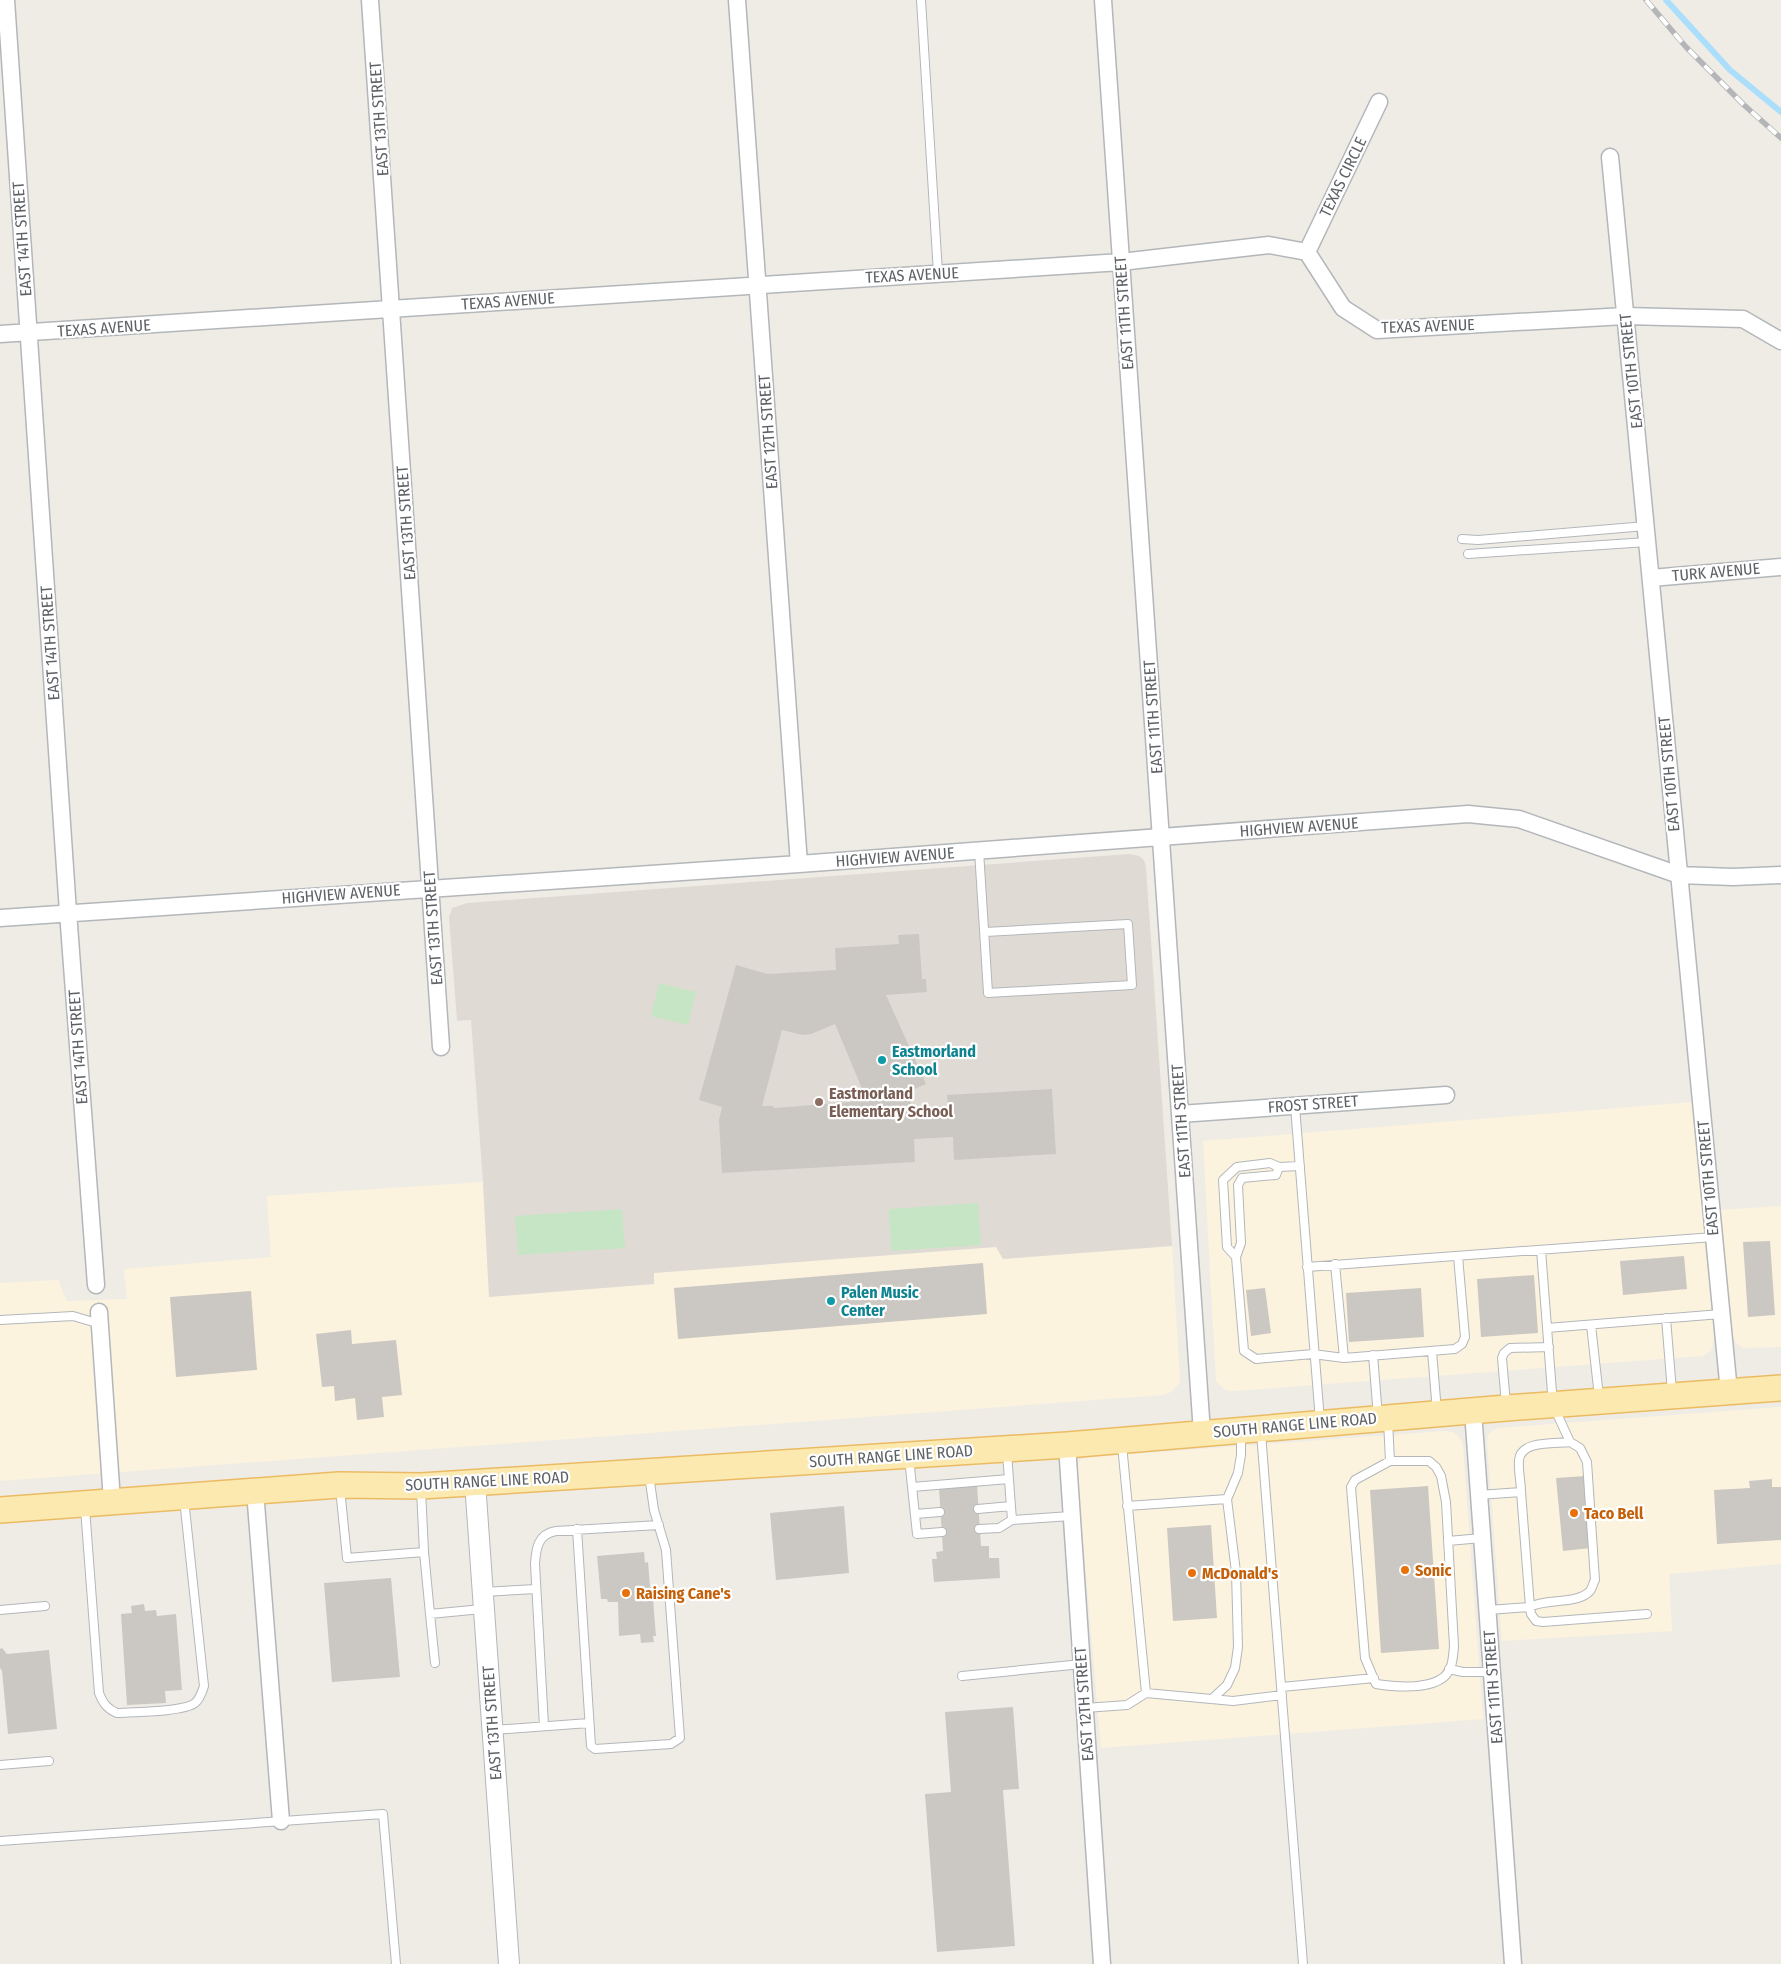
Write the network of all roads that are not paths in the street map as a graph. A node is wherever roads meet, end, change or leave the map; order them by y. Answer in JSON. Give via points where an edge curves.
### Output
{"nodes":[{"id":1,"x":6,"y":0,"type":"edge"},
{"id":2,"x":370,"y":0,"type":"edge"},
{"id":3,"x":737,"y":0,"type":"edge"},
{"id":4,"x":921,"y":0,"type":"edge"},
{"id":5,"x":1103,"y":0,"type":"edge"},
{"id":6,"x":1379,"y":102,"type":"dead end"},
{"id":7,"x":1610,"y":157,"type":"dead end"},
{"id":8,"x":1307,"y":252,"type":"junction"},
{"id":9,"x":1120,"y":262,"type":"junction"},
{"id":10,"x":938,"y":273,"type":"junction"},
{"id":11,"x":757,"y":284,"type":"junction"},
{"id":12,"x":392,"y":310,"type":"junction"},
{"id":13,"x":1625,"y":316,"type":"junction"},
{"id":14,"x":28,"y":332,"type":"junction"},
{"id":15,"x":0,"y":334,"type":"edge"},
{"id":16,"x":1781,"y":341,"type":"edge"},
{"id":17,"x":1647,"y":534,"type":"junction"},
{"id":18,"x":1462,"y":539,"type":"dead end"},
{"id":19,"x":1468,"y":554,"type":"dead end"},
{"id":20,"x":1781,"y":567,"type":"edge"},
{"id":21,"x":1650,"y":578,"type":"junction"},
{"id":22,"x":1162,"y":838,"type":"junction"},
{"id":23,"x":979,"y":851,"type":"junction"},
{"id":24,"x":799,"y":864,"type":"junction"},
{"id":25,"x":1679,"y":875,"type":"junction"},
{"id":26,"x":1781,"y":875,"type":"edge"},
{"id":27,"x":430,"y":888,"type":"junction"},
{"id":28,"x":68,"y":912,"type":"junction"},
{"id":29,"x":0,"y":918,"type":"edge"},
{"id":30,"x":985,"y":932,"type":"junction"},
{"id":31,"x":441,"y":1047,"type":"dead end"},
{"id":32,"x":1446,"y":1094,"type":"dead end"},
{"id":33,"x":1295,"y":1106,"type":"junction"},
{"id":34,"x":1180,"y":1114,"type":"junction"},
{"id":35,"x":1300,"y":1166,"type":"junction"},
{"id":36,"x":1279,"y":1168,"type":"junction"},
{"id":37,"x":1714,"y":1237,"type":"junction"},
{"id":38,"x":1542,"y":1250,"type":"junction"},
{"id":39,"x":1458,"y":1256,"type":"junction"},
{"id":40,"x":1236,"y":1257,"type":"junction"},
{"id":41,"x":1336,"y":1264,"type":"junction"},
{"id":42,"x":1307,"y":1267,"type":"junction"},
{"id":43,"x":96,"y":1285,"type":"dead end"},
{"id":44,"x":1721,"y":1314,"type":"junction"},
{"id":45,"x":99,"y":1318,"type":"joint"},
{"id":46,"x":1666,"y":1318,"type":"junction"},
{"id":47,"x":0,"y":1320,"type":"edge"},
{"id":48,"x":1591,"y":1325,"type":"junction"},
{"id":49,"x":1547,"y":1328,"type":"junction"},
{"id":50,"x":1549,"y":1347,"type":"junction"},
{"id":51,"x":1432,"y":1351,"type":"junction"},
{"id":52,"x":1313,"y":1354,"type":"junction"},
{"id":53,"x":1373,"y":1356,"type":"junction"},
{"id":54,"x":1344,"y":1358,"type":"junction"},
{"id":55,"x":1781,"y":1388,"type":"edge"},
{"id":56,"x":1729,"y":1392,"type":"junction"},
{"id":57,"x":1672,"y":1396,"type":"junction"},
{"id":58,"x":1599,"y":1402,"type":"junction"},
{"id":59,"x":1553,"y":1405,"type":"junction"},
{"id":60,"x":1506,"y":1408,"type":"junction"},
{"id":61,"x":1473,"y":1411,"type":"junction"},
{"id":62,"x":1437,"y":1414,"type":"junction"},
{"id":63,"x":1383,"y":1418,"type":"junction"},
{"id":64,"x":1320,"y":1423,"type":"junction"},
{"id":65,"x":1251,"y":1429,"type":"junction"},
{"id":66,"x":1202,"y":1433,"type":"junction"},
{"id":67,"x":1121,"y":1440,"type":"junction"},
{"id":68,"x":1570,"y":1442,"type":"junction"},
{"id":69,"x":1068,"y":1445,"type":"junction"},
{"id":70,"x":1007,"y":1448,"type":"junction"},
{"id":71,"x":909,"y":1455,"type":"junction"},
{"id":72,"x":1390,"y":1462,"type":"junction"},
{"id":73,"x":649,"y":1471,"type":"junction"},
{"id":74,"x":1009,"y":1479,"type":"junction"},
{"id":75,"x":475,"y":1482,"type":"junction"},
{"id":76,"x":339,"y":1485,"type":"junction"},
{"id":77,"x":421,"y":1486,"type":"junction"},
{"id":78,"x":912,"y":1486,"type":"junction"},
{"id":79,"x":255,"y":1491,"type":"junction"},
{"id":80,"x":1522,"y":1492,"type":"junction"},
{"id":81,"x":1479,"y":1495,"type":"junction"},
{"id":82,"x":184,"y":1496,"type":"junction"},
{"id":83,"x":1227,"y":1499,"type":"junction"},
{"id":84,"x":112,"y":1501,"type":"junction"},
{"id":85,"x":85,"y":1503,"type":"junction"},
{"id":86,"x":1011,"y":1506,"type":"junction"},
{"id":87,"x":1127,"y":1506,"type":"junction"},
{"id":88,"x":978,"y":1508,"type":"dead end"},
{"id":89,"x":0,"y":1510,"type":"edge"},
{"id":90,"x":940,"y":1512,"type":"dead end"},
{"id":91,"x":915,"y":1514,"type":"junction"},
{"id":92,"x":1071,"y":1516,"type":"junction"},
{"id":93,"x":1012,"y":1520,"type":"junction"},
{"id":94,"x":659,"y":1525,"type":"junction"},
{"id":95,"x":577,"y":1529,"type":"junction"},
{"id":96,"x":979,"y":1529,"type":"dead end"},
{"id":97,"x":942,"y":1532,"type":"dead end"},
{"id":98,"x":1482,"y":1538,"type":"junction"},
{"id":99,"x":1448,"y":1541,"type":"junction"},
{"id":100,"x":424,"y":1552,"type":"junction"},
{"id":101,"x":536,"y":1589,"type":"junction"},
{"id":102,"x":484,"y":1600,"type":"junction"},
{"id":103,"x":45,"y":1606,"type":"dead end"},
{"id":104,"x":1530,"y":1607,"type":"junction"},
{"id":105,"x":0,"y":1610,"type":"edge"},
{"id":106,"x":1488,"y":1610,"type":"junction"},
{"id":107,"x":430,"y":1614,"type":"junction"},
{"id":108,"x":1647,"y":1614,"type":"dead end"},
{"id":109,"x":435,"y":1663,"type":"dead end"},
{"id":110,"x":1082,"y":1664,"type":"junction"},
{"id":111,"x":1449,"y":1669,"type":"junction"},
{"id":112,"x":1492,"y":1672,"type":"junction"},
{"id":113,"x":962,"y":1676,"type":"dead end"},
{"id":114,"x":1374,"y":1678,"type":"junction"},
{"id":115,"x":1282,"y":1687,"type":"junction"},
{"id":116,"x":1146,"y":1693,"type":"junction"},
{"id":117,"x":1282,"y":1695,"type":"junction"},
{"id":118,"x":1212,"y":1699,"type":"junction"},
{"id":119,"x":1085,"y":1708,"type":"junction"},
{"id":120,"x":589,"y":1724,"type":"junction"},
{"id":121,"x":544,"y":1726,"type":"junction"},
{"id":122,"x":493,"y":1730,"type":"junction"},
{"id":123,"x":48,"y":1761,"type":"dead end"},
{"id":124,"x":0,"y":1766,"type":"edge"},
{"id":125,"x":281,"y":1822,"type":"junction"},
{"id":126,"x":0,"y":1840,"type":"edge"},
{"id":127,"x":396,"y":1964,"type":"edge"},
{"id":128,"x":509,"y":1964,"type":"edge"},
{"id":129,"x":1102,"y":1964,"type":"edge"},
{"id":130,"x":1303,"y":1964,"type":"edge"},
{"id":131,"x":1514,"y":1964,"type":"edge"}],
"edges":[{"from":1,"to":14,"type":"street","name":"EAST 14TH STREET"},
{"from":2,"to":12,"type":"street","name":"EAST 13TH STREET"},
{"from":3,"to":11,"type":"street","name":"EAST 12TH STREET"},
{"from":4,"to":10,"type":"lane"},
{"from":5,"to":9,"type":"street","name":"EAST 11TH STREET"},
{"from":6,"to":8,"type":"street","name":"TEXAS CIRCLE"},
{"from":7,"to":13,"type":"street","name":"EAST 10TH STREET"},
{"from":8,"to":9,"type":"street","name":"TEXAS AVENUE","via":[[1269,245]]},
{"from":8,"to":13,"type":"street","name":"TEXAS AVENUE","via":[[1343,308],[1377,330]]},
{"from":9,"to":10,"type":"street","name":"TEXAS AVENUE"},
{"from":9,"to":22,"type":"street","name":"EAST 11TH STREET"},
{"from":10,"to":11,"type":"street","name":"TEXAS AVENUE"},
{"from":11,"to":12,"type":"street","name":"TEXAS AVENUE"},
{"from":11,"to":24,"type":"street","name":"EAST 12TH STREET"},
{"from":12,"to":14,"type":"street","name":"TEXAS AVENUE"},
{"from":12,"to":27,"type":"street","name":"EAST 13TH STREET"},
{"from":13,"to":16,"type":"street","name":"TEXAS AVENUE","via":[[1743,319]]},
{"from":13,"to":17,"type":"street","name":"EAST 10TH STREET"},
{"from":14,"to":15,"type":"street","name":"TEXAS AVENUE"},
{"from":14,"to":28,"type":"street","name":"EAST 14TH STREET"},
{"from":17,"to":18,"type":"lane"},
{"from":17,"to":19,"type":"lane"},
{"from":17,"to":21,"type":"street","name":"EAST 10TH STREET"},
{"from":20,"to":21,"type":"street","name":"TURK AVENUE"},
{"from":21,"to":25,"type":"street","name":"EAST 10TH STREET"},
{"from":22,"to":23,"type":"street","name":"HIGHVIEW AVENUE"},
{"from":22,"to":25,"type":"street","name":"HIGHVIEW AVENUE","via":[[1468,814],[1519,819]]},
{"from":22,"to":34,"type":"street","name":"EAST 11TH STREET"},
{"from":23,"to":24,"type":"street","name":"HIGHVIEW AVENUE"},
{"from":23,"to":30,"type":"lane"},
{"from":24,"to":27,"type":"street","name":"HIGHVIEW AVENUE"},
{"from":25,"to":26,"type":"street","name":"HIGHVIEW AVENUE","via":[[1733,878]]},
{"from":25,"to":37,"type":"street","name":"EAST 10TH STREET"},
{"from":27,"to":28,"type":"street","name":"HIGHVIEW AVENUE"},
{"from":27,"to":31,"type":"street","name":"EAST 13TH STREET"},
{"from":28,"to":29,"type":"street","name":"HIGHVIEW AVENUE"},
{"from":28,"to":43,"type":"street","name":"EAST 14TH STREET"},
{"from":30,"to":30,"type":"lane","via":[[988,993],[1132,985],[1128,924]]},
{"from":32,"to":33,"type":"street","name":"FROST STREET"},
{"from":33,"to":34,"type":"street","name":"FROST STREET"},
{"from":33,"to":35,"type":"lane"},
{"from":34,"to":66,"type":"street","name":"EAST 11TH STREET"},
{"from":35,"to":36,"type":"lane"},
{"from":35,"to":42,"type":"lane"},
{"from":36,"to":40,"type":"lane","via":[[1276,1175],[1242,1178],[1238,1185],[1241,1243]]},
{"from":36,"to":40,"type":"lane","via":[[1270,1163],[1237,1167],[1223,1180],[1227,1247]]},
{"from":37,"to":38,"type":"lane"},
{"from":37,"to":44,"type":"street","name":"EAST 10TH STREET"},
{"from":38,"to":39,"type":"lane"},
{"from":38,"to":49,"type":"lane"},
{"from":39,"to":41,"type":"lane"},
{"from":39,"to":51,"type":"lane","via":[[1465,1338],[1455,1349]]},
{"from":40,"to":52,"type":"lane","via":[[1244,1350],[1256,1359]]},
{"from":41,"to":42,"type":"lane"},
{"from":41,"to":54,"type":"lane"},
{"from":42,"to":52,"type":"lane"},
{"from":44,"to":46,"type":"lane"},
{"from":44,"to":56,"type":"street","name":"EAST 10TH STREET"},
{"from":45,"to":47,"type":"lane","via":[[73,1316]]},
{"from":45,"to":84,"type":"street"},
{"from":46,"to":48,"type":"lane"},
{"from":46,"to":57,"type":"lane"},
{"from":48,"to":49,"type":"lane"},
{"from":48,"to":58,"type":"lane"},
{"from":49,"to":50,"type":"lane"},
{"from":50,"to":59,"type":"lane"},
{"from":50,"to":60,"type":"lane","via":[[1510,1348],[1504,1353]]},
{"from":51,"to":53,"type":"lane"},
{"from":51,"to":62,"type":"lane"},
{"from":52,"to":54,"type":"lane"},
{"from":52,"to":64,"type":"lane"},
{"from":53,"to":54,"type":"lane"},
{"from":53,"to":63,"type":"lane"},
{"from":55,"to":56,"type":"main road","name":"SOUTH RANGE LINE ROAD"},
{"from":56,"to":57,"type":"main road","name":"SOUTH RANGE LINE ROAD"},
{"from":57,"to":58,"type":"main road","name":"SOUTH RANGE LINE ROAD"},
{"from":58,"to":59,"type":"main road","name":"SOUTH RANGE LINE ROAD"},
{"from":59,"to":60,"type":"main road","name":"SOUTH RANGE LINE ROAD"},
{"from":59,"to":68,"type":"lane"},
{"from":60,"to":61,"type":"main road","name":"SOUTH RANGE LINE ROAD"},
{"from":61,"to":62,"type":"main road","name":"SOUTH RANGE LINE ROAD"},
{"from":61,"to":81,"type":"street","name":"EAST 11TH STREET"},
{"from":62,"to":63,"type":"main road","name":"SOUTH RANGE LINE ROAD"},
{"from":63,"to":64,"type":"main road","name":"SOUTH RANGE LINE ROAD"},
{"from":63,"to":72,"type":"lane"},
{"from":64,"to":65,"type":"main road","name":"SOUTH RANGE LINE ROAD"},
{"from":65,"to":66,"type":"main road","name":"SOUTH RANGE LINE ROAD"},
{"from":65,"to":83,"type":"lane"},
{"from":65,"to":115,"type":"lane"},
{"from":66,"to":67,"type":"main road","name":"SOUTH RANGE LINE ROAD"},
{"from":67,"to":69,"type":"main road","name":"SOUTH RANGE LINE ROAD"},
{"from":67,"to":87,"type":"lane"},
{"from":68,"to":80,"type":"lane","via":[[1529,1446],[1523,1450],[1519,1459]]},
{"from":68,"to":104,"type":"lane","via":[[1580,1448],[1587,1462],[1594,1580],[1590,1591],[1576,1599],[1537,1603]]},
{"from":69,"to":70,"type":"main road","name":"SOUTH RANGE LINE ROAD"},
{"from":69,"to":92,"type":"street","name":"EAST 12TH STREET"},
{"from":70,"to":71,"type":"main road","name":"SOUTH RANGE LINE ROAD"},
{"from":70,"to":74,"type":"lane"},
{"from":71,"to":73,"type":"main road","name":"SOUTH RANGE LINE ROAD"},
{"from":71,"to":78,"type":"lane"},
{"from":72,"to":99,"type":"lane","via":[[1429,1461],[1436,1467],[1446,1502]]},
{"from":72,"to":114,"type":"lane","via":[[1355,1480],[1351,1487],[1366,1658]]},
{"from":73,"to":75,"type":"main road","name":"SOUTH RANGE LINE ROAD"},
{"from":73,"to":94,"type":"lane","via":[[652,1501]]},
{"from":74,"to":78,"type":"lane"},
{"from":74,"to":86,"type":"lane"},
{"from":75,"to":77,"type":"main road","name":"SOUTH RANGE LINE ROAD"},
{"from":75,"to":102,"type":"street","name":"EAST 13TH STREET"},
{"from":76,"to":77,"type":"main road","name":"SOUTH RANGE LINE ROAD"},
{"from":76,"to":79,"type":"main road","name":"SOUTH RANGE LINE ROAD"},
{"from":76,"to":100,"type":"lane","via":[[347,1558]]},
{"from":77,"to":100,"type":"lane"},
{"from":78,"to":91,"type":"lane"},
{"from":79,"to":82,"type":"main road","name":"SOUTH RANGE LINE ROAD"},
{"from":79,"to":125,"type":"street"},
{"from":80,"to":81,"type":"lane"},
{"from":80,"to":104,"type":"lane"},
{"from":81,"to":98,"type":"street","name":"EAST 11TH STREET"},
{"from":82,"to":84,"type":"main road","name":"SOUTH RANGE LINE ROAD"},
{"from":82,"to":85,"type":"lane","via":[[204,1686],[202,1694],[196,1703],[188,1707],[117,1713],[110,1711],[99,1693]]},
{"from":83,"to":87,"type":"lane"},
{"from":83,"to":118,"type":"lane","via":[[1236,1572],[1238,1647],[1235,1668],[1227,1685]]},
{"from":84,"to":85,"type":"main road","name":"SOUTH RANGE LINE ROAD"},
{"from":85,"to":89,"type":"main road","name":"SOUTH RANGE LINE ROAD"},
{"from":86,"to":88,"type":"lane"},
{"from":86,"to":93,"type":"lane"},
{"from":87,"to":116,"type":"lane"},
{"from":90,"to":91,"type":"lane"},
{"from":91,"to":97,"type":"lane","via":[[917,1534]]},
{"from":92,"to":93,"type":"lane"},
{"from":92,"to":110,"type":"street","name":"EAST 12TH STREET"},
{"from":93,"to":96,"type":"lane","via":[[999,1528]]},
{"from":94,"to":95,"type":"lane"},
{"from":94,"to":120,"type":"lane","via":[[666,1550],[680,1738],[671,1744],[595,1749],[591,1746]]},
{"from":95,"to":101,"type":"lane","via":[[549,1532],[541,1538],[536,1550]]},
{"from":95,"to":120,"type":"lane"},
{"from":98,"to":99,"type":"lane"},
{"from":98,"to":106,"type":"street","name":"EAST 11TH STREET"},
{"from":99,"to":111,"type":"lane","via":[[1454,1646]]},
{"from":100,"to":107,"type":"lane"},
{"from":101,"to":102,"type":"lane"},
{"from":101,"to":121,"type":"lane"},
{"from":102,"to":107,"type":"lane"},
{"from":102,"to":122,"type":"street","name":"EAST 13TH STREET"},
{"from":103,"to":105,"type":"lane"},
{"from":104,"to":106,"type":"lane"},
{"from":104,"to":108,"type":"lane","via":[[1536,1621],[1543,1622]]},
{"from":106,"to":112,"type":"street","name":"EAST 11TH STREET"},
{"from":107,"to":109,"type":"lane"},
{"from":110,"to":113,"type":"lane"},
{"from":110,"to":119,"type":"street","name":"EAST 12TH STREET"},
{"from":111,"to":112,"type":"lane"},
{"from":111,"to":114,"type":"lane","via":[[1446,1676],[1435,1682],[1400,1687],[1376,1684]]},
{"from":112,"to":131,"type":"street","name":"EAST 11TH STREET"},
{"from":114,"to":115,"type":"lane"},
{"from":115,"to":117,"type":"lane"},
{"from":116,"to":118,"type":"lane"},
{"from":116,"to":119,"type":"lane","via":[[1126,1705]]},
{"from":117,"to":118,"type":"lane"},
{"from":117,"to":130,"type":"lane"},
{"from":119,"to":129,"type":"street","name":"EAST 12TH STREET"},
{"from":120,"to":121,"type":"lane"},
{"from":121,"to":122,"type":"lane"},
{"from":122,"to":128,"type":"street","name":"EAST 13TH STREET"},
{"from":123,"to":124,"type":"lane"},
{"from":125,"to":126,"type":"lane"},
{"from":125,"to":127,"type":"lane","via":[[383,1814]]}]}
